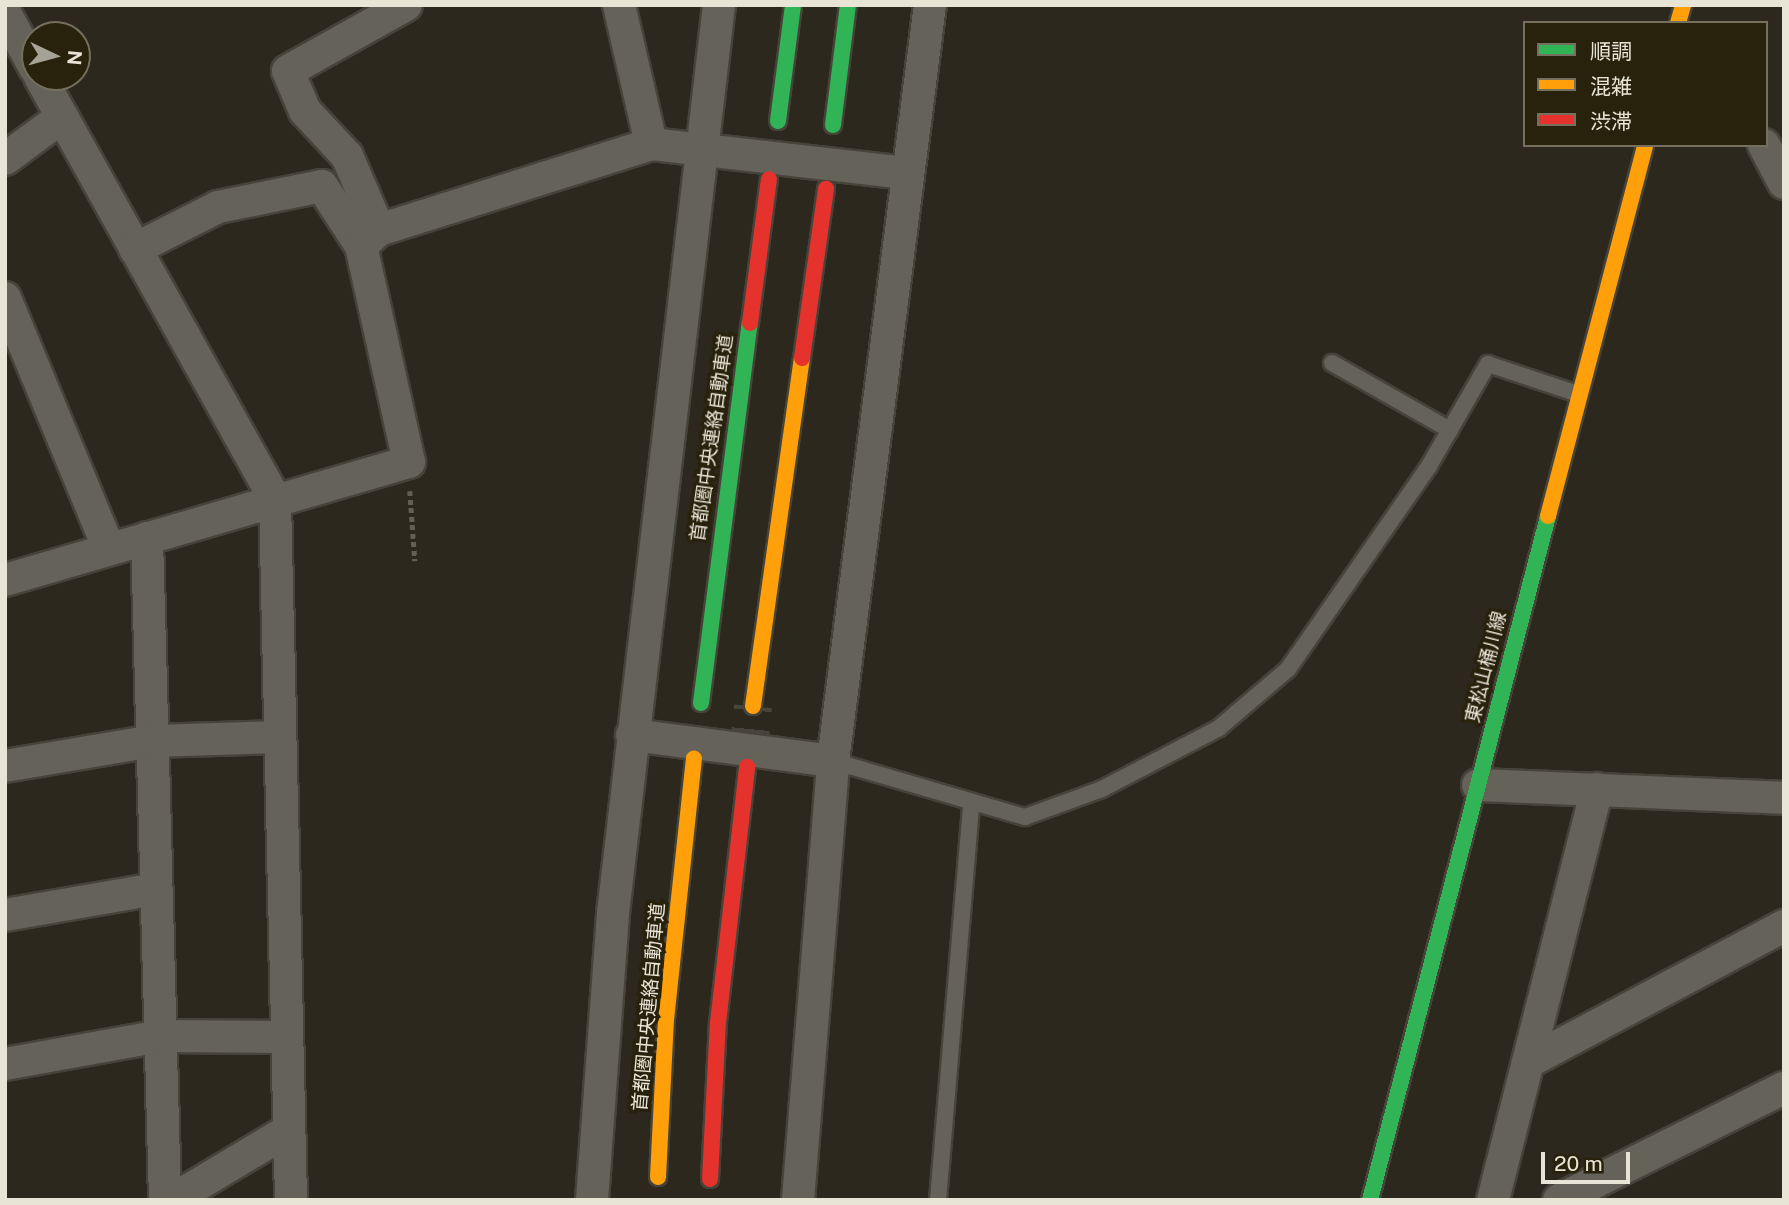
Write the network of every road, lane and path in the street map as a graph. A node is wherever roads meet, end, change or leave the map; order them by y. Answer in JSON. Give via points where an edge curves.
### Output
{"nodes":[{"id":1,"x":406,"y":5,"type":"edge"},
{"id":2,"x":619,"y":5,"type":"edge"},
{"id":3,"x":719,"y":5,"type":"edge"},
{"id":4,"x":793,"y":5,"type":"edge"},
{"id":5,"x":848,"y":5,"type":"edge"},
{"id":6,"x":930,"y":5,"type":"edge"},
{"id":7,"x":1692,"y":5,"type":"edge"},
{"id":8,"x":5,"y":13,"type":"edge"},
{"id":9,"x":1700,"y":21,"type":"edge"},
{"id":10,"x":21,"y":42,"type":"edge"},
{"id":11,"x":48,"y":91,"type":"edge"},
{"id":12,"x":62,"y":117,"type":"junction"},
{"id":13,"x":778,"y":121,"type":"dead end"},
{"id":14,"x":834,"y":125,"type":"dead end"},
{"id":15,"x":651,"y":144,"type":"junction"},
{"id":16,"x":1644,"y":147,"type":"edge"},
{"id":17,"x":1765,"y":147,"type":"edge"},
{"id":18,"x":702,"y":149,"type":"junction"},
{"id":19,"x":5,"y":159,"type":"edge"},
{"id":20,"x":908,"y":173,"type":"junction"},
{"id":21,"x":769,"y":179,"type":"dead end"},
{"id":22,"x":1784,"y":183,"type":"edge"},
{"id":23,"x":826,"y":189,"type":"dead end"},
{"id":24,"x":370,"y":238,"type":"junction"},
{"id":25,"x":135,"y":248,"type":"junction"},
{"id":26,"x":5,"y":298,"type":"edge"},
{"id":27,"x":1332,"y":363,"type":"dead end"},
{"id":28,"x":1578,"y":394,"type":"junction"},
{"id":29,"x":1450,"y":430,"type":"junction"},
{"id":30,"x":409,"y":462,"type":"junction"},
{"id":31,"x":275,"y":500,"type":"junction"},
{"id":32,"x":146,"y":538,"type":"junction"},
{"id":33,"x":109,"y":549,"type":"junction"},
{"id":34,"x":415,"y":561,"type":"dead end"},
{"id":35,"x":5,"y":580,"type":"edge"},
{"id":36,"x":701,"y":703,"type":"dead end"},
{"id":37,"x":754,"y":706,"type":"tunnel mouth"},
{"id":38,"x":632,"y":736,"type":"junction"},
{"id":39,"x":279,"y":737,"type":"junction"},
{"id":40,"x":153,"y":741,"type":"junction"},
{"id":41,"x":694,"y":758,"type":"dead end"},
{"id":42,"x":833,"y":761,"type":"junction"},
{"id":43,"x":5,"y":766,"type":"edge"},
{"id":44,"x":747,"y":767,"type":"tunnel mouth"},
{"id":45,"x":1478,"y":785,"type":"junction"},
{"id":46,"x":1597,"y":789,"type":"junction"},
{"id":47,"x":971,"y":803,"type":"junction"},
{"id":48,"x":1780,"y":806,"type":"edge"},
{"id":49,"x":156,"y":889,"type":"junction"},
{"id":50,"x":5,"y":915,"type":"edge"},
{"id":51,"x":1784,"y":926,"type":"edge"},
{"id":52,"x":160,"y":1036,"type":"junction"},
{"id":53,"x":286,"y":1037,"type":"junction"},
{"id":54,"x":1528,"y":1062,"type":"junction"},
{"id":55,"x":5,"y":1064,"type":"edge"},
{"id":56,"x":1784,"y":1088,"type":"edge"},
{"id":57,"x":289,"y":1130,"type":"junction"},
{"id":58,"x":658,"y":1177,"type":"dead end"},
{"id":59,"x":710,"y":1179,"type":"dead end"},
{"id":60,"x":165,"y":1200,"type":"edge"},
{"id":61,"x":172,"y":1200,"type":"edge"},
{"id":62,"x":291,"y":1200,"type":"edge"},
{"id":63,"x":592,"y":1200,"type":"edge"},
{"id":64,"x":798,"y":1200,"type":"edge"},
{"id":65,"x":938,"y":1200,"type":"edge"},
{"id":66,"x":1370,"y":1200,"type":"edge"},
{"id":67,"x":1493,"y":1200,"type":"edge"},
{"id":68,"x":1559,"y":1200,"type":"edge"}],
"edges":[{"from":1,"to":24,"type":"street","via":[[288,71],[305,111],[347,156]]},
{"from":2,"to":15,"type":"street"},
{"from":3,"to":18,"type":"street"},
{"from":4,"to":13,"type":"main road"},
{"from":5,"to":14,"type":"main road"},
{"from":6,"to":20,"type":"street"},
{"from":7,"to":9,"type":"street"},
{"from":8,"to":10,"type":"street"},
{"from":11,"to":12,"type":"street"},
{"from":12,"to":19,"type":"street"},
{"from":12,"to":25,"type":"street"},
{"from":15,"to":18,"type":"street"},
{"from":15,"to":24,"type":"street"},
{"from":16,"to":28,"type":"main road","name":"東松山桶川線"},
{"from":17,"to":22,"type":"street"},
{"from":18,"to":20,"type":"street"},
{"from":18,"to":38,"type":"street"},
{"from":20,"to":42,"type":"street"},
{"from":21,"to":36,"type":"main road","name":"首都圏中央連絡自動車道"},
{"from":23,"to":37,"type":"main road"},
{"from":24,"to":25,"type":"street","via":[[322,187],[218,207]]},
{"from":24,"to":30,"type":"street"},
{"from":25,"to":31,"type":"street"},
{"from":26,"to":33,"type":"street"},
{"from":27,"to":29,"type":"lane"},
{"from":28,"to":29,"type":"lane","via":[[1488,364]]},
{"from":28,"to":45,"type":"main road","name":"東松山桶川線"},
{"from":29,"to":47,"type":"lane","via":[[1288,669],[1219,728],[1102,789],[1025,817]]},
{"from":30,"to":31,"type":"street"},
{"from":30,"to":34,"type":"path"},
{"from":31,"to":32,"type":"street"},
{"from":31,"to":39,"type":"street"},
{"from":32,"to":33,"type":"street"},
{"from":32,"to":40,"type":"street"},
{"from":33,"to":35,"type":"street"},
{"from":38,"to":42,"type":"street"},
{"from":38,"to":63,"type":"street"},
{"from":39,"to":40,"type":"street"},
{"from":39,"to":53,"type":"street"},
{"from":40,"to":43,"type":"street"},
{"from":40,"to":49,"type":"street"},
{"from":41,"to":58,"type":"main road","name":"首都圏中央連絡自動車道","via":[[666,1020]]},
{"from":42,"to":47,"type":"lane"},
{"from":42,"to":64,"type":"street"},
{"from":44,"to":59,"type":"main road","via":[[718,1023]]},
{"from":45,"to":46,"type":"street"},
{"from":45,"to":66,"type":"main road","name":"東松山桶川線"},
{"from":46,"to":48,"type":"street"},
{"from":46,"to":54,"type":"street"},
{"from":47,"to":65,"type":"lane"},
{"from":49,"to":50,"type":"street"},
{"from":49,"to":52,"type":"street"},
{"from":51,"to":54,"type":"street"},
{"from":52,"to":53,"type":"street"},
{"from":52,"to":55,"type":"street"},
{"from":52,"to":60,"type":"street"},
{"from":53,"to":57,"type":"street"},
{"from":54,"to":67,"type":"street"},
{"from":56,"to":68,"type":"street"},
{"from":57,"to":61,"type":"street"},
{"from":57,"to":62,"type":"street"}]}
